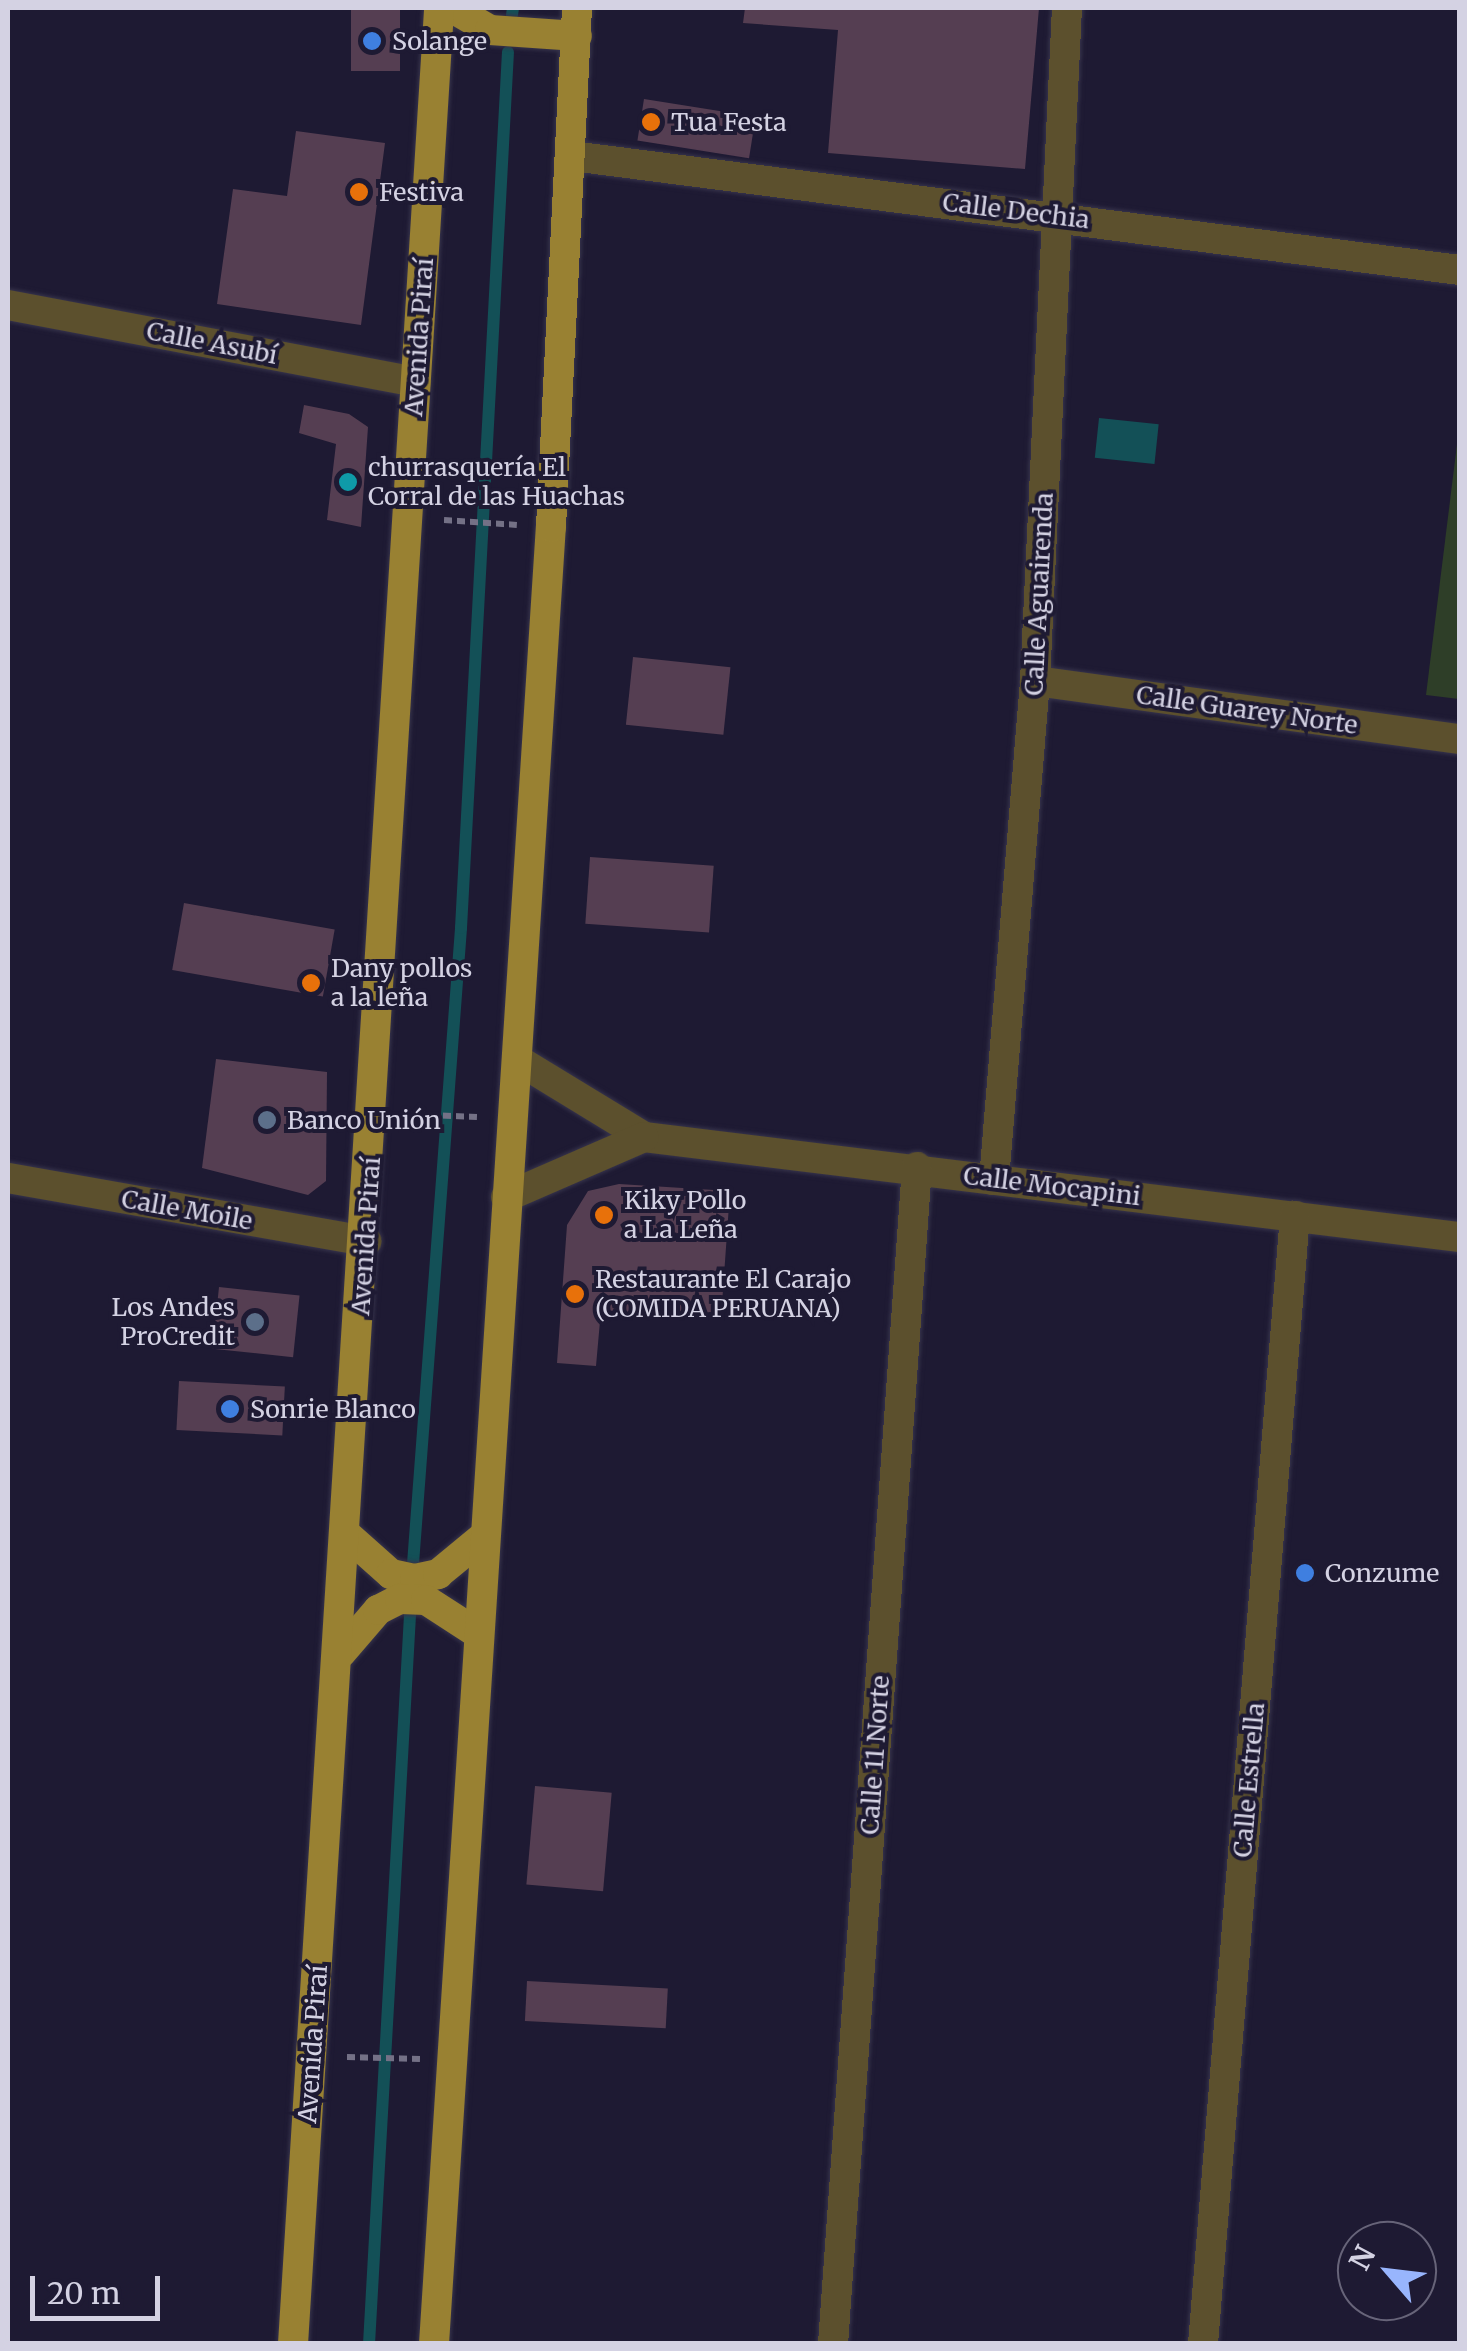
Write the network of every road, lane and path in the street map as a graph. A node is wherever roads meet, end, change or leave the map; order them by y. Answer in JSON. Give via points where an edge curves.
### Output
{"nodes":[{"id":1,"x":439,"y":8,"type":"edge"},
{"id":2,"x":452,"y":8,"type":"edge"},
{"id":3,"x":1067,"y":8,"type":"edge"},
{"id":4,"x":577,"y":22,"type":"edge"},
{"id":5,"x":572,"y":156,"type":"junction"},
{"id":6,"x":1055,"y":215,"type":"junction"},
{"id":7,"x":1460,"y":270,"type":"edge"},
{"id":8,"x":8,"y":305,"type":"edge"},
{"id":9,"x":416,"y":382,"type":"junction"},
{"id":10,"x":446,"y":520,"type":"dead end"},
{"id":11,"x":519,"y":525,"type":"dead end"},
{"id":12,"x":1036,"y":680,"type":"junction"},
{"id":13,"x":1460,"y":739,"type":"edge"},
{"id":14,"x":518,"y":1060,"type":"junction"},
{"id":15,"x":431,"y":1115,"type":"dead end"},
{"id":16,"x":469,"y":1116,"type":"dead end"},
{"id":17,"x":644,"y":1138,"type":"junction"},
{"id":18,"x":917,"y":1167,"type":"junction"},
{"id":19,"x":8,"y":1178,"type":"edge"},
{"id":20,"x":994,"y":1180,"type":"junction"},
{"id":21,"x":506,"y":1197,"type":"junction"},
{"id":22,"x":1295,"y":1216,"type":"junction"},
{"id":23,"x":1460,"y":1237,"type":"edge"},
{"id":24,"x":366,"y":1241,"type":"junction"},
{"id":25,"x":347,"y":1535,"type":"junction"},
{"id":26,"x":483,"y":1537,"type":"junction"},
{"id":27,"x":477,"y":1633,"type":"junction"},
{"id":28,"x":341,"y":1654,"type":"junction"},
{"id":29,"x":366,"y":2058,"type":"dead end"},
{"id":30,"x":408,"y":2059,"type":"dead end"},
{"id":31,"x":293,"y":2344,"type":"edge"},
{"id":32,"x":434,"y":2344,"type":"edge"},
{"id":33,"x":834,"y":2344,"type":"edge"},
{"id":34,"x":1203,"y":2344,"type":"edge"}],
"edges":[{"from":1,"to":9,"type":"main road","name":"Avenida Piraí"},
{"from":2,"to":4,"type":"main road","via":[[490,30],[543,34]]},
{"from":3,"to":6,"type":"street","name":"Calle Aguairenda"},
{"from":4,"to":5,"type":"main road"},
{"from":5,"to":6,"type":"street","name":"Calle Dechia"},
{"from":5,"to":14,"type":"main road"},
{"from":6,"to":7,"type":"street","name":"Calle Dechia"},
{"from":6,"to":12,"type":"street","name":"Calle Aguairenda"},
{"from":8,"to":9,"type":"street","name":"Calle Asubí"},
{"from":9,"to":24,"type":"main road","name":"Avenida Piraí"},
{"from":10,"to":11,"type":"path"},
{"from":12,"to":13,"type":"street","name":"Calle Guarey Norte"},
{"from":12,"to":20,"type":"street","name":"Calle Aguairenda"},
{"from":14,"to":17,"type":"street","name":"Calle Mocapini"},
{"from":14,"to":21,"type":"main road"},
{"from":15,"to":16,"type":"path"},
{"from":17,"to":18,"type":"street","name":"Calle Mocapini"},
{"from":17,"to":21,"type":"street","name":"Calle Mocapini"},
{"from":18,"to":20,"type":"street","name":"Calle Mocapini"},
{"from":18,"to":33,"type":"street","name":"Calle 11 Norte"},
{"from":19,"to":24,"type":"street","name":"Calle Moile"},
{"from":20,"to":22,"type":"street","name":"Calle Mocapini"},
{"from":21,"to":26,"type":"main road"},
{"from":22,"to":23,"type":"street","name":"Calle Mocapini"},
{"from":22,"to":34,"type":"street","name":"Calle Estrella"},
{"from":24,"to":25,"type":"main road","name":"Avenida Piraí"},
{"from":25,"to":26,"type":"main road","via":[[372,1561],[414,1579],[458,1560]]},
{"from":25,"to":28,"type":"main road","name":"Avenida Piraí"},
{"from":26,"to":27,"type":"main road"},
{"from":27,"to":28,"type":"main road","via":[[426,1600],[400,1600],[378,1610]]},
{"from":27,"to":32,"type":"main road"},
{"from":28,"to":31,"type":"main road","name":"Avenida Piraí"},
{"from":29,"to":30,"type":"path"}]}
